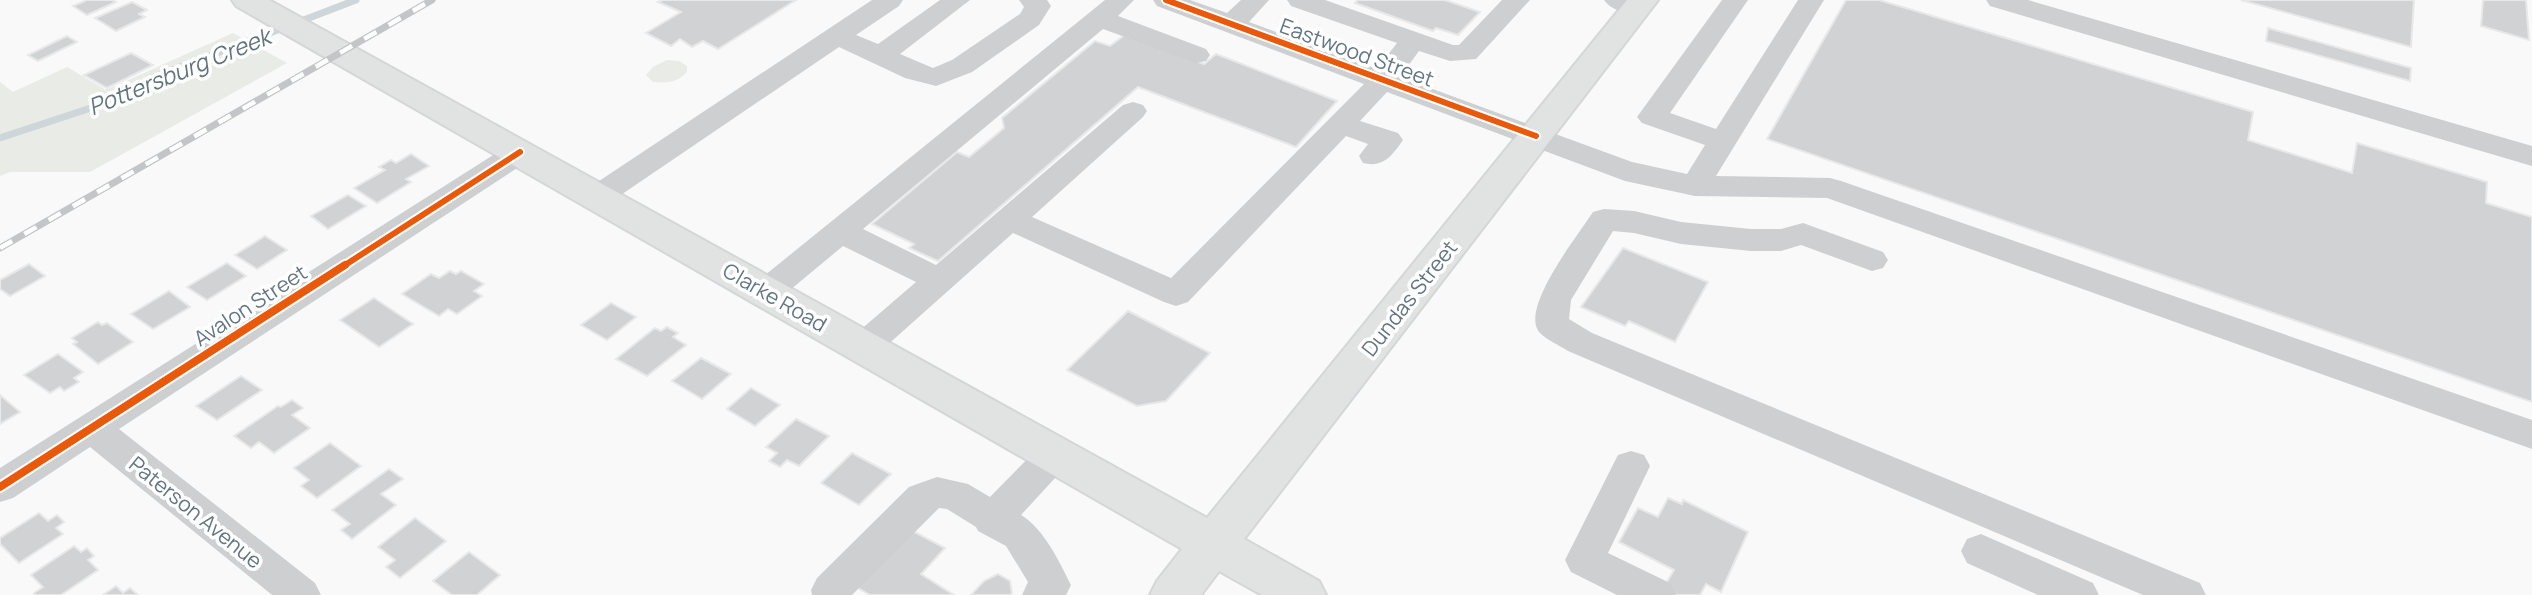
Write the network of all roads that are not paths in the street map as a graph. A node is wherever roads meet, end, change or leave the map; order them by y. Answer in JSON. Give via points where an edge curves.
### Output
{"nodes":[{"id":1,"x":890,"y":0,"type":"edge"},
{"id":2,"x":957,"y":0,"type":"edge"},
{"id":3,"x":1032,"y":0,"type":"edge"},
{"id":4,"x":1167,"y":0,"type":"edge"},
{"id":5,"x":1256,"y":0,"type":"edge"},
{"id":6,"x":1300,"y":0,"type":"edge"},
{"id":7,"x":1517,"y":0,"type":"edge"},
{"id":8,"x":1735,"y":0,"type":"edge"},
{"id":9,"x":1811,"y":0,"type":"edge"},
{"id":10,"x":1999,"y":0,"type":"edge"},
{"id":11,"x":1632,"y":2,"type":"edge"},
{"id":12,"x":259,"y":6,"type":"edge"},
{"id":13,"x":1110,"y":9,"type":"edge"},
{"id":14,"x":1231,"y":24,"type":"junction"},
{"id":15,"x":837,"y":36,"type":"junction"},
{"id":16,"x":1414,"y":40,"type":"junction"},
{"id":17,"x":881,"y":55,"type":"junction"},
{"id":18,"x":1196,"y":55,"type":"dead end"},
{"id":19,"x":1383,"y":80,"type":"junction"},
{"id":20,"x":1133,"y":111,"type":"dead end"},
{"id":21,"x":1340,"y":124,"type":"junction"},
{"id":22,"x":1536,"y":136,"type":"junction"},
{"id":23,"x":1723,"y":141,"type":"junction"},
{"id":24,"x":520,"y":152,"type":"junction"},
{"id":25,"x":1374,"y":156,"type":"dead end"},
{"id":26,"x":2532,"y":156,"type":"edge"},
{"id":27,"x":1695,"y":186,"type":"junction"},
{"id":28,"x":598,"y":197,"type":"junction"},
{"id":29,"x":1009,"y":219,"type":"junction"},
{"id":30,"x":841,"y":232,"type":"junction"},
{"id":31,"x":1872,"y":260,"type":"dead end"},
{"id":32,"x":940,"y":280,"type":"junction"},
{"id":33,"x":766,"y":292,"type":"junction"},
{"id":34,"x":863,"y":347,"type":"junction"},
{"id":35,"x":92,"y":428,"type":"junction"},
{"id":36,"x":2532,"y":435,"type":"edge"},
{"id":37,"x":1054,"y":455,"type":"junction"},
{"id":38,"x":1631,"y":466,"type":"dead end"},
{"id":39,"x":0,"y":487,"type":"edge"},
{"id":40,"x":992,"y":520,"type":"junction"},
{"id":41,"x":1214,"y":545,"type":"junction"},
{"id":42,"x":1981,"y":551,"type":"dead end"},
{"id":43,"x":301,"y":595,"type":"edge"},
{"id":44,"x":832,"y":595,"type":"edge"},
{"id":45,"x":1044,"y":595,"type":"edge"},
{"id":46,"x":1173,"y":595,"type":"edge"},
{"id":47,"x":1303,"y":595,"type":"edge"},
{"id":48,"x":1656,"y":595,"type":"edge"},
{"id":49,"x":2079,"y":595,"type":"edge"},
{"id":50,"x":2186,"y":595,"type":"edge"}],
"edges":[{"from":1,"to":15,"type":"lane"},
{"from":2,"to":17,"type":"street"},
{"from":3,"to":17,"type":"street","via":[[1038,6],[1030,19],[946,75],[926,76]]},
{"from":4,"to":14,"type":"street","name":"Eastwood Street"},
{"from":5,"to":14,"type":"street"},
{"from":6,"to":16,"type":"street"},
{"from":7,"to":16,"type":"street","via":[[1466,53],[1450,53]]},
{"from":8,"to":23,"type":"street","via":[[1652,117]]},
{"from":9,"to":23,"type":"street"},
{"from":10,"to":26,"type":"street"},
{"from":11,"to":22,"type":"main road","name":"Dundas Street"},
{"from":12,"to":24,"type":"main road","name":"Clarke Road"},
{"from":13,"to":18,"type":"street"},
{"from":13,"to":30,"type":"street"},
{"from":14,"to":19,"type":"street","name":"Eastwood Street"},
{"from":15,"to":17,"type":"street"},
{"from":15,"to":28,"type":"lane"},
{"from":16,"to":19,"type":"street"},
{"from":19,"to":21,"type":"street"},
{"from":19,"to":22,"type":"street","name":"Eastwood Street"},
{"from":20,"to":29,"type":"street"},
{"from":21,"to":25,"type":"street","via":[[1388,140]]},
{"from":21,"to":29,"type":"street","via":[[1176,295]]},
{"from":22,"to":27,"type":"street","name":"Eastwood Street","via":[[1625,171]]},
{"from":22,"to":41,"type":"main road","name":"Dundas Street"},
{"from":23,"to":27,"type":"street"},
{"from":24,"to":28,"type":"main road","name":"Clarke Road"},
{"from":24,"to":35,"type":"street","name":"Avalon Street"},
{"from":27,"to":36,"type":"street","name":"Eastwood Street","via":[[1830,188]]},
{"from":28,"to":33,"type":"main road","name":"Clarke Road"},
{"from":29,"to":32,"type":"street"},
{"from":30,"to":32,"type":"street"},
{"from":30,"to":33,"type":"street"},
{"from":31,"to":50,"type":"street","via":[[1803,234],[1751,240],[1604,220],[1554,299],[1552,324],[1580,342]]},
{"from":32,"to":34,"type":"street"},
{"from":33,"to":34,"type":"main road","name":"Clarke Road"},
{"from":34,"to":37,"type":"main road","name":"Clarke Road"},
{"from":35,"to":39,"type":"street","name":"Avalon Street"},
{"from":35,"to":43,"type":"street","name":"Paterson Avenue"},
{"from":37,"to":40,"type":"street"},
{"from":37,"to":41,"type":"main road","name":"Clarke Road"},
{"from":38,"to":48,"type":"street","via":[[1585,559]]},
{"from":40,"to":44,"type":"street","via":[[955,495],[937,492],[922,498],[831,590]]},
{"from":40,"to":45,"type":"street","via":[[1020,534],[1051,585]]},
{"from":41,"to":46,"type":"main road","name":"Dundas Street"},
{"from":41,"to":47,"type":"main road","name":"Clarke Road"},
{"from":42,"to":49,"type":"street"}]}
